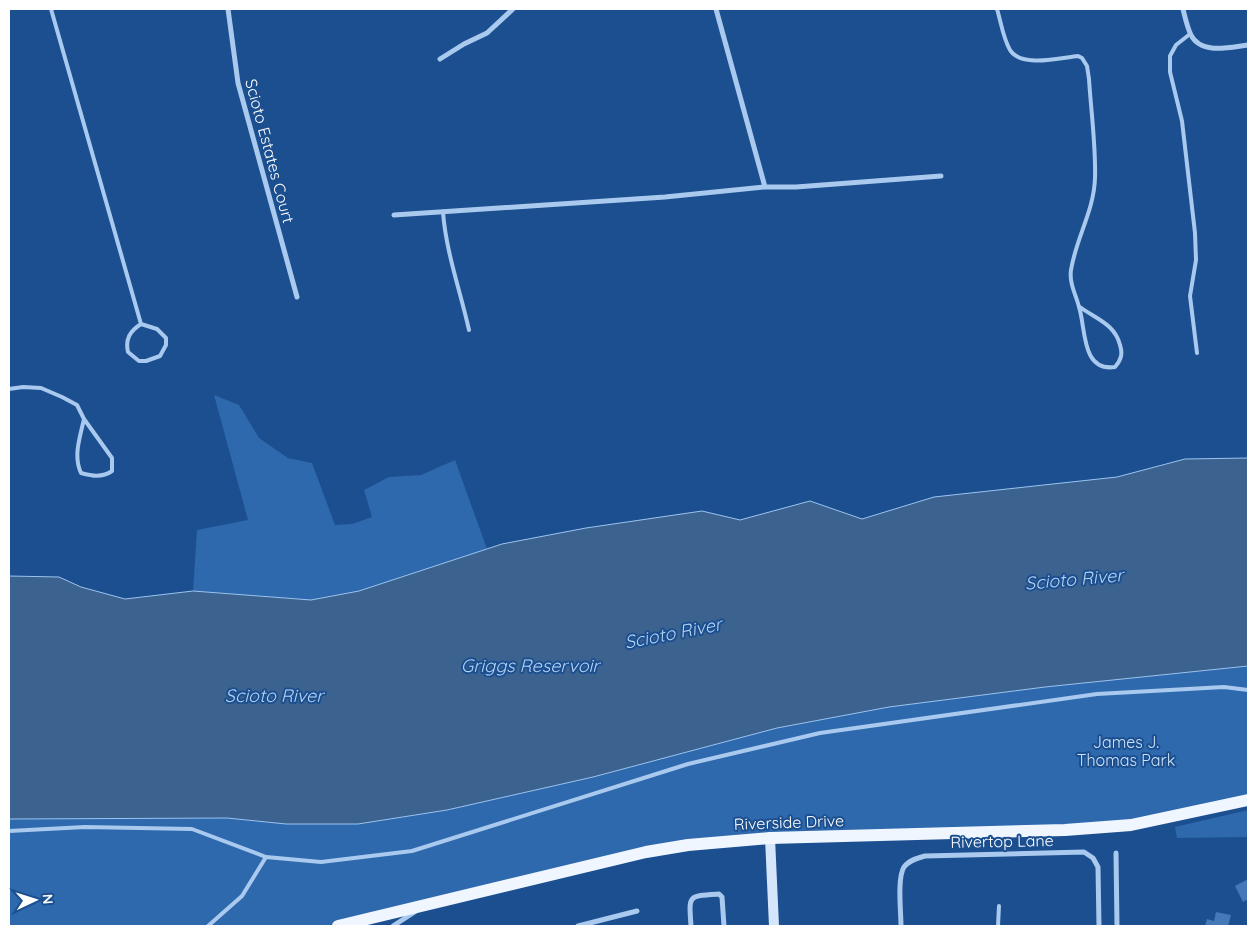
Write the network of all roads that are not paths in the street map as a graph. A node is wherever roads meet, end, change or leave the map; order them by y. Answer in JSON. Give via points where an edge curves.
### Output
{"nodes":[{"id":1,"x":51,"y":9,"type":"edge"},
{"id":2,"x":228,"y":9,"type":"edge"},
{"id":3,"x":512,"y":9,"type":"edge"},
{"id":4,"x":716,"y":9,"type":"edge"},
{"id":5,"x":997,"y":9,"type":"edge"},
{"id":6,"x":1183,"y":9,"type":"edge"},
{"id":7,"x":1190,"y":34,"type":"junction"},
{"id":8,"x":1248,"y":45,"type":"edge"},
{"id":9,"x":440,"y":59,"type":"dead end"},
{"id":10,"x":941,"y":176,"type":"dead end"},
{"id":11,"x":765,"y":187,"type":"junction"},
{"id":12,"x":443,"y":212,"type":"junction"},
{"id":13,"x":394,"y":215,"type":"dead end"},
{"id":14,"x":297,"y":297,"type":"dead end"},
{"id":15,"x":1080,"y":308,"type":"junction"},
{"id":16,"x":141,"y":324,"type":"junction"},
{"id":17,"x":469,"y":330,"type":"dead end"},
{"id":18,"x":1197,"y":353,"type":"dead end"},
{"id":19,"x":9,"y":389,"type":"edge"},
{"id":20,"x":84,"y":419,"type":"junction"},
{"id":21,"x":1248,"y":690,"type":"edge"},
{"id":22,"x":1248,"y":800,"type":"edge"},
{"id":23,"x":9,"y":831,"type":"edge"},
{"id":24,"x":770,"y":838,"type":"junction"},
{"id":25,"x":1116,"y":853,"type":"dead end"},
{"id":26,"x":266,"y":857,"type":"junction"},
{"id":27,"x":426,"y":905,"type":"junction"},
{"id":28,"x":999,"y":906,"type":"dead end"},
{"id":29,"x":637,"y":911,"type":"dead end"},
{"id":30,"x":208,"y":926,"type":"edge"},
{"id":31,"x":338,"y":926,"type":"edge"},
{"id":32,"x":393,"y":926,"type":"edge"},
{"id":33,"x":578,"y":926,"type":"edge"},
{"id":34,"x":692,"y":926,"type":"edge"},
{"id":35,"x":724,"y":926,"type":"edge"},
{"id":36,"x":774,"y":926,"type":"edge"},
{"id":37,"x":902,"y":926,"type":"edge"},
{"id":38,"x":998,"y":926,"type":"edge"},
{"id":39,"x":1099,"y":926,"type":"edge"},
{"id":40,"x":1116,"y":926,"type":"edge"}],
"edges":[{"from":1,"to":16,"type":"lane"},
{"from":2,"to":14,"type":"street","name":"Scioto Estates Court","via":[[238,82]]},
{"from":3,"to":9,"type":"street","via":[[487,33]]},
{"from":4,"to":11,"type":"street"},
{"from":5,"to":15,"type":"lane","via":[[1006,43],[1016,58],[1032,60],[1078,56],[1087,66],[1095,178],[1092,201],[1071,272]]},
{"from":6,"to":7,"type":"street"},
{"from":7,"to":8,"type":"street","via":[[1203,47]]},
{"from":7,"to":18,"type":"lane","via":[[1176,45],[1170,56],[1170,72],[1182,122],[1195,233],[1196,260],[1190,296]]},
{"from":10,"to":11,"type":"street"},
{"from":11,"to":12,"type":"street"},
{"from":12,"to":13,"type":"street"},
{"from":12,"to":17,"type":"lane","via":[[446,242]]},
{"from":15,"to":15,"type":"lane","via":[[1114,330],[1122,352],[1115,367],[1098,365],[1091,355]]},
{"from":16,"to":16,"type":"lane","via":[[130,333],[128,352],[139,361],[146,361],[160,356],[166,338],[157,329]]},
{"from":19,"to":20,"type":"lane","via":[[41,388],[77,405]]},
{"from":20,"to":20,"type":"lane","via":[[112,458],[112,471],[108,474],[81,473],[77,451]]},
{"from":21,"to":26,"type":"lane","via":[[1224,687],[1097,694],[820,733],[688,764],[412,851],[321,862]]},
{"from":22,"to":24,"type":"main road","name":"Riverside Drive","via":[[1131,825],[1100,828]]},
{"from":23,"to":26,"type":"lane","via":[[85,827],[192,829]]},
{"from":24,"to":27,"type":"main road","name":"Riverside Drive","via":[[646,852]]},
{"from":24,"to":36,"type":"main road"},
{"from":25,"to":40,"type":"street"},
{"from":26,"to":30,"type":"lane","via":[[242,896]]},
{"from":27,"to":31,"type":"main road","name":"Riverside Drive"},
{"from":27,"to":32,"type":"street"},
{"from":28,"to":38,"type":"lane"},
{"from":29,"to":33,"type":"street"},
{"from":34,"to":35,"type":"street","via":[[689,903],[692,898],[719,894],[722,897]]},
{"from":37,"to":39,"type":"street","name":"Rivertop Lane","via":[[901,878],[904,867],[914,859],[925,856],[1084,852],[1098,867]]}]}
